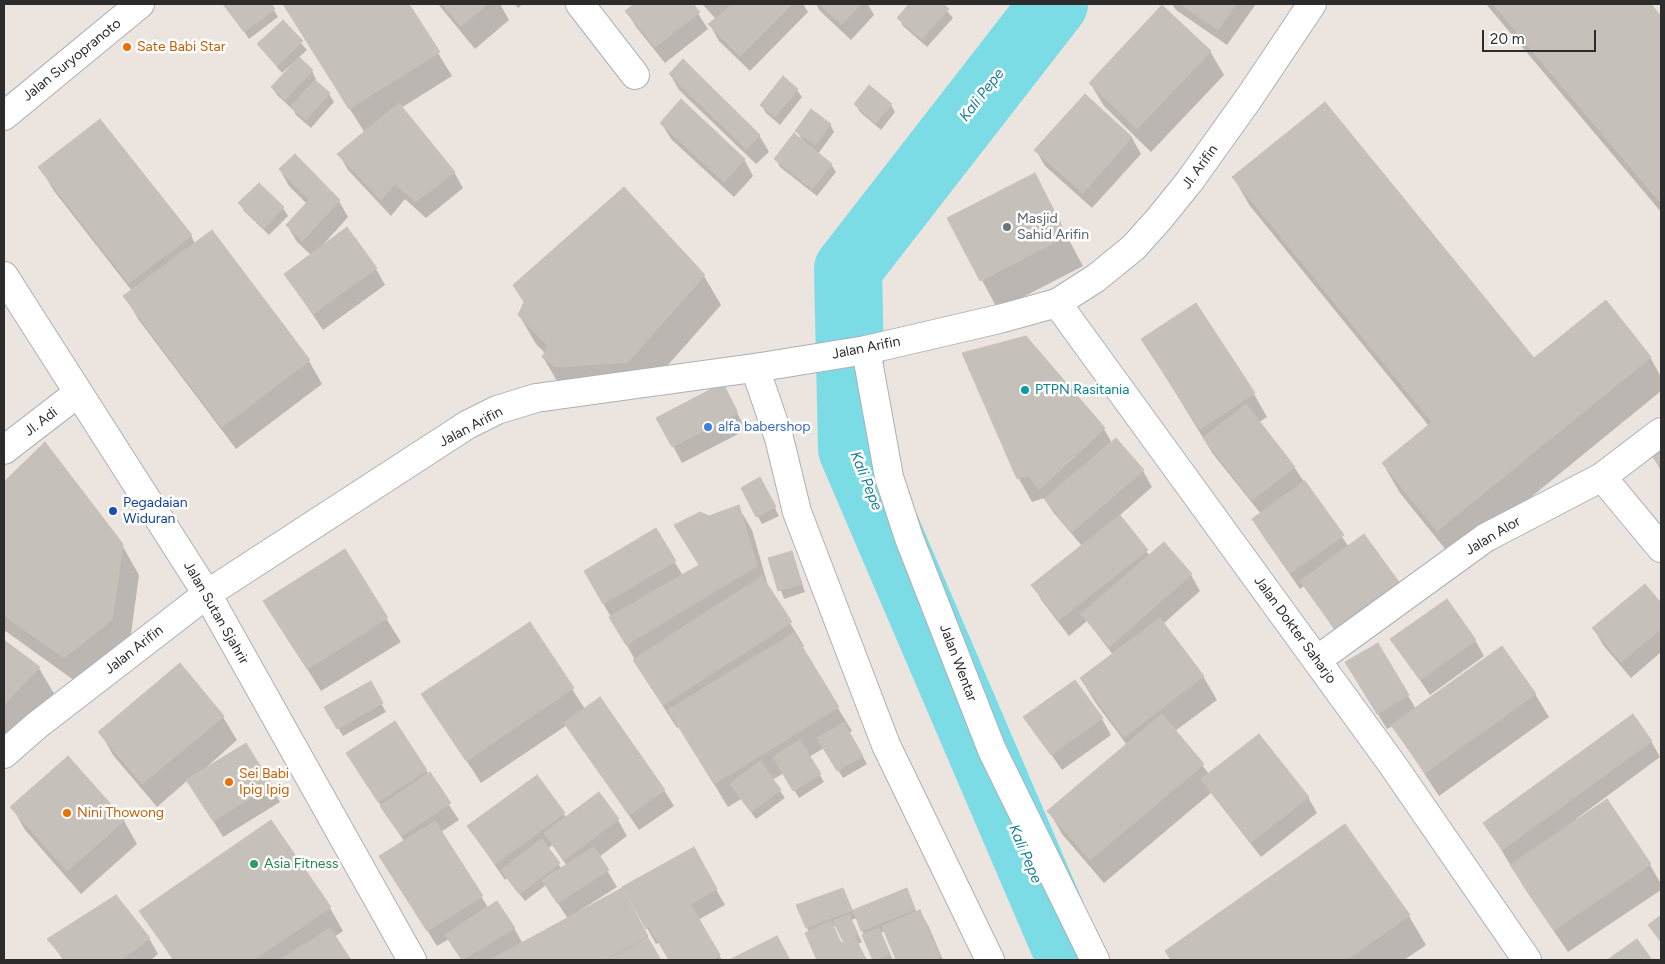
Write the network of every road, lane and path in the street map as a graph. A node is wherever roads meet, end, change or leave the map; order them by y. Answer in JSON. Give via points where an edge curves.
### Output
{"nodes":[{"id":1,"x":140,"y":4,"type":"edge"},
{"id":2,"x":580,"y":4,"type":"edge"},
{"id":3,"x":1312,"y":4,"type":"edge"},
{"id":4,"x":635,"y":75,"type":"dead end"},
{"id":5,"x":4,"y":116,"type":"edge"},
{"id":6,"x":4,"y":276,"type":"edge"},
{"id":7,"x":1058,"y":303,"type":"junction"},
{"id":8,"x":860,"y":351,"type":"junction"},
{"id":9,"x":758,"y":367,"type":"junction"},
{"id":10,"x":78,"y":394,"type":"junction"},
{"id":11,"x":1661,"y":432,"type":"edge"},
{"id":12,"x":4,"y":450,"type":"edge"},
{"id":13,"x":1602,"y":477,"type":"junction"},
{"id":14,"x":1661,"y":548,"type":"edge"},
{"id":15,"x":207,"y":594,"type":"junction"},
{"id":16,"x":1317,"y":660,"type":"junction"},
{"id":17,"x":4,"y":754,"type":"edge"},
{"id":18,"x":412,"y":960,"type":"edge"},
{"id":19,"x":990,"y":960,"type":"edge"},
{"id":20,"x":1095,"y":960,"type":"edge"},
{"id":21,"x":1527,"y":960,"type":"edge"}],
"edges":[{"from":1,"to":5,"type":"main road","name":"Jalan Suryopranoto"},
{"from":2,"to":4,"type":"main road"},
{"from":3,"to":7,"type":"main road","name":"Jl. Arifin","via":[[1244,106],[1159,219],[1134,247]]},
{"from":6,"to":10,"type":"main road","name":"Jalan Sutan Sjahrir"},
{"from":7,"to":8,"type":"main road","name":"Jalan Arifin"},
{"from":7,"to":16,"type":"main road","name":"Jalan Dokter Saharjo"},
{"from":8,"to":9,"type":"main road","name":"Jalan Arifin"},
{"from":8,"to":20,"type":"main road","name":"Jalan Wentar","via":[[889,477],[909,538],[992,750]]},
{"from":9,"to":15,"type":"main road","name":"Jalan Arifin","via":[[536,398],[497,410],[467,425]]},
{"from":9,"to":19,"type":"main road","via":[[797,512],[886,745]]},
{"from":10,"to":12,"type":"main road","name":"Jl. Adi"},
{"from":10,"to":15,"type":"main road","name":"Jalan Sutan Sjahrir"},
{"from":11,"to":13,"type":"main road","name":"Jalan Alor"},
{"from":13,"to":14,"type":"main road"},
{"from":13,"to":16,"type":"main road","name":"Jalan Alor","via":[[1484,538]]},
{"from":15,"to":17,"type":"main road","name":"Jalan Arifin"},
{"from":15,"to":18,"type":"main road","name":"Jalan Sutan Sjahrir"},
{"from":16,"to":21,"type":"main road","name":"Jalan Dokter Saharjo"}]}
